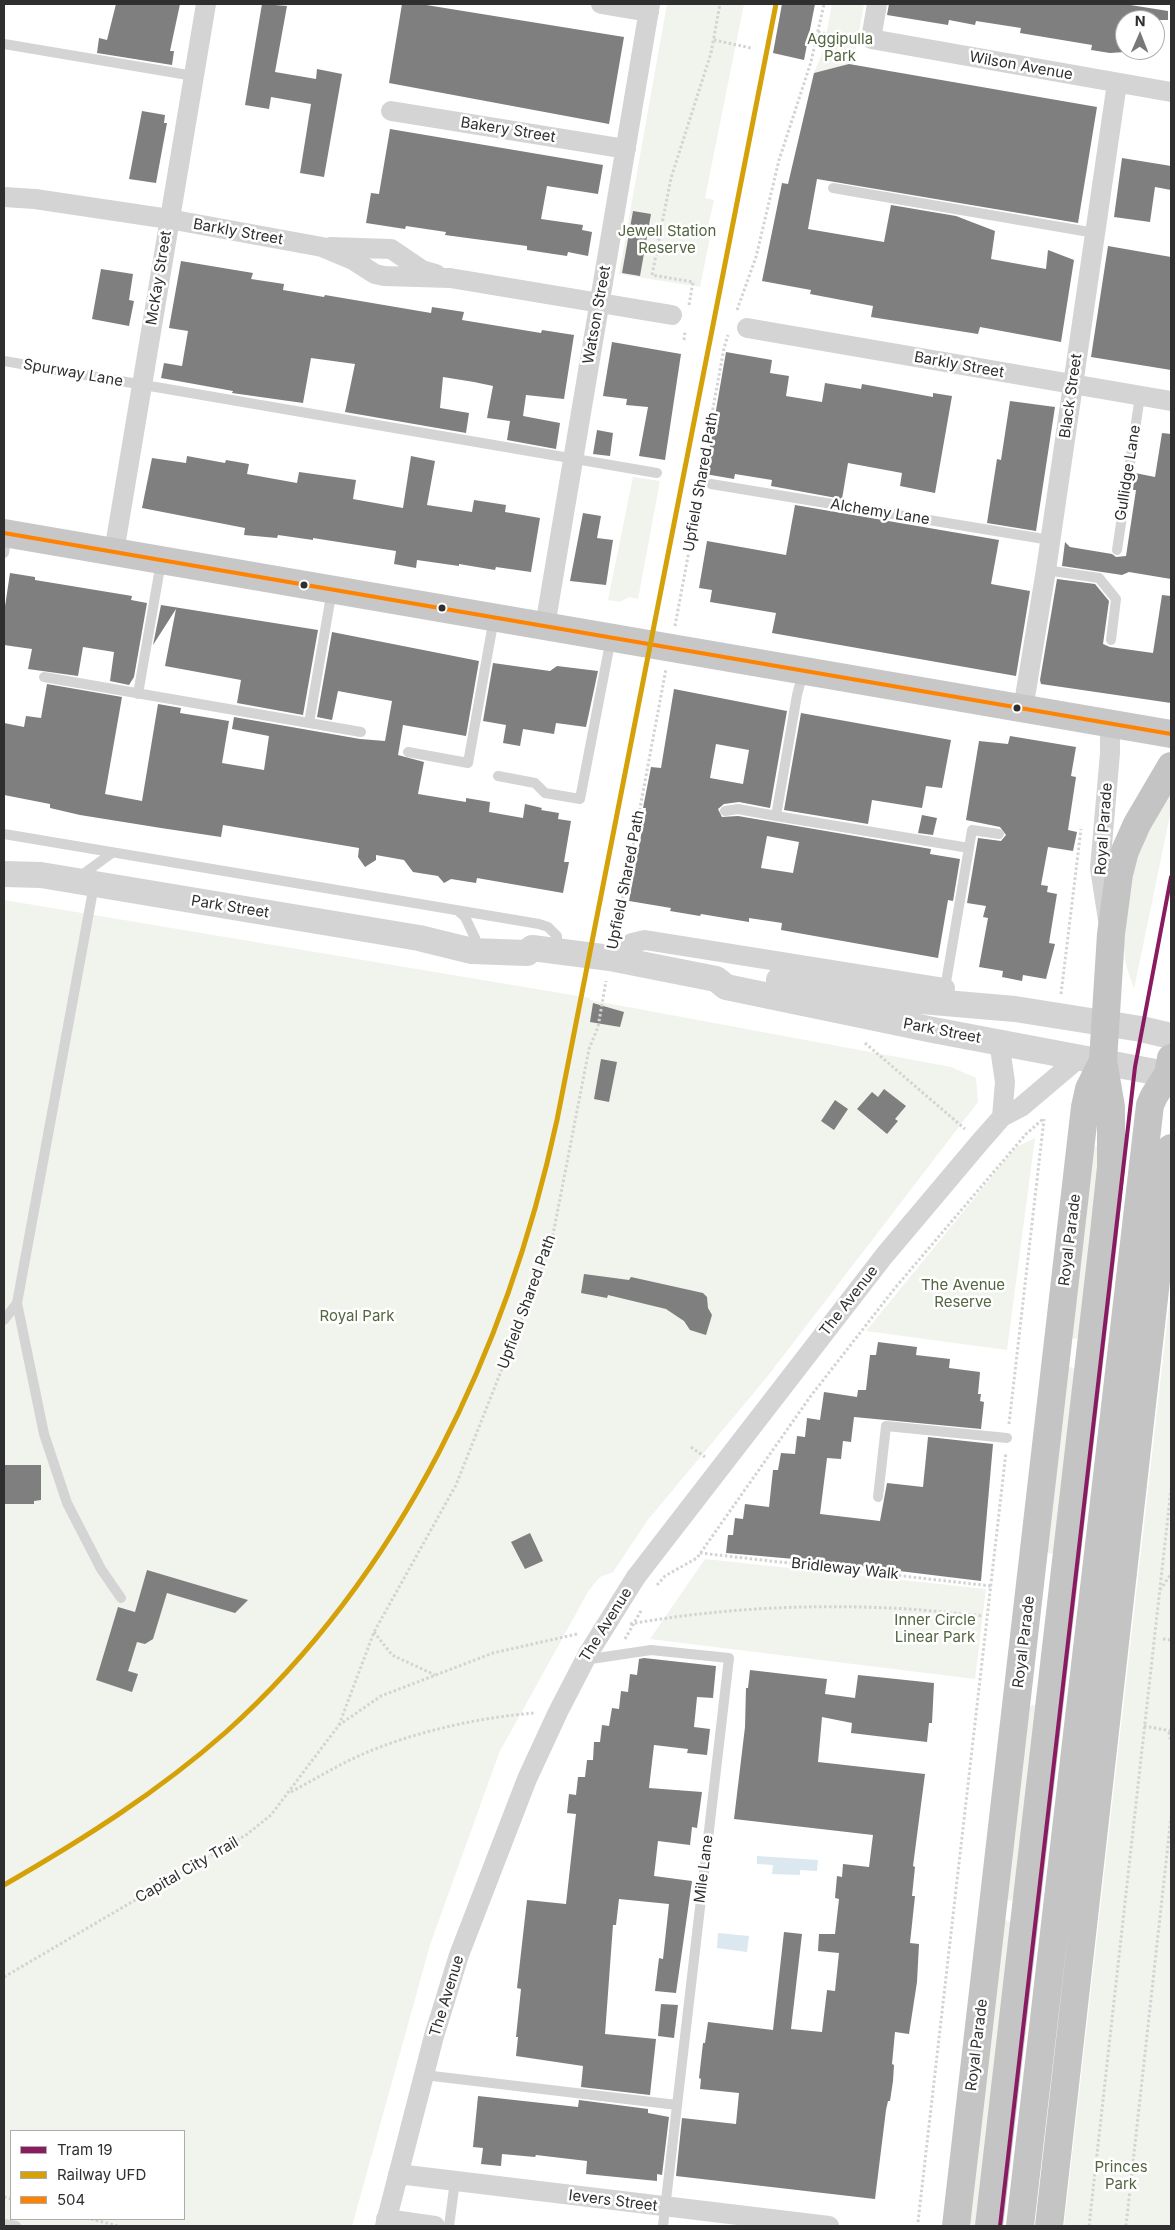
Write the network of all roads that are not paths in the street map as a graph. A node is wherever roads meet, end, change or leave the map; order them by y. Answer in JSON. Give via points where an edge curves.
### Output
{"nodes":[{"id":1,"x":206,"y":4,"type":"edge"},
{"id":2,"x":601,"y":4,"type":"edge"},
{"id":3,"x":877,"y":4,"type":"edge"},
{"id":4,"x":649,"y":8,"type":"edge"},
{"id":5,"x":4,"y":44,"type":"edge"},
{"id":6,"x":194,"y":76,"type":"junction"},
{"id":7,"x":1117,"y":83,"type":"junction"},
{"id":8,"x":1171,"y":92,"type":"edge"},
{"id":9,"x":391,"y":111,"type":"dead end"},
{"id":10,"x":626,"y":149,"type":"junction"},
{"id":11,"x":833,"y":188,"type":"dead end"},
{"id":12,"x":4,"y":189,"type":"edge"},
{"id":13,"x":4,"y":197,"type":"edge"},
{"id":14,"x":35,"y":199,"type":"junction"},
{"id":15,"x":169,"y":219,"type":"junction"},
{"id":16,"x":1095,"y":233,"type":"junction"},
{"id":17,"x":322,"y":247,"type":"junction"},
{"id":18,"x":450,"y":278,"type":"junction"},
{"id":19,"x":598,"y":301,"type":"junction"},
{"id":20,"x":680,"y":313,"type":"road end"},
{"id":21,"x":738,"y":324,"type":"road end"},
{"id":22,"x":4,"y":361,"type":"edge"},
{"id":23,"x":1073,"y":384,"type":"junction"},
{"id":24,"x":141,"y":385,"type":"junction"},
{"id":25,"x":1140,"y":396,"type":"junction"},
{"id":26,"x":1171,"y":401,"type":"edge"},
{"id":27,"x":572,"y":460,"type":"junction"},
{"id":28,"x":657,"y":474,"type":"dead end"},
{"id":29,"x":706,"y":483,"type":"road end"},
{"id":30,"x":5,"y":540,"type":"edge"},
{"id":31,"x":1050,"y":540,"type":"junction"},
{"id":32,"x":1116,"y":550,"type":"dead end"},
{"id":33,"x":114,"y":552,"type":"junction"},
{"id":34,"x":161,"y":560,"type":"junction"},
{"id":35,"x":1046,"y":570,"type":"junction"},
{"id":36,"x":332,"y":589,"type":"junction"},
{"id":37,"x":494,"y":617,"type":"junction"},
{"id":38,"x":545,"y":626,"type":"junction"},
{"id":39,"x":611,"y":637,"type":"junction"},
{"id":40,"x":1111,"y":640,"type":"dead end"},
{"id":41,"x":804,"y":671,"type":"junction"},
{"id":42,"x":44,"y":677,"type":"dead end"},
{"id":43,"x":138,"y":694,"type":"junction"},
{"id":44,"x":1023,"y":709,"type":"junction"},
{"id":45,"x":310,"y":723,"type":"junction"},
{"id":46,"x":1110,"y":724,"type":"junction"},
{"id":47,"x":361,"y":732,"type":"dead end"},
{"id":48,"x":1171,"y":734,"type":"edge"},
{"id":49,"x":408,"y":752,"type":"dead end"},
{"id":50,"x":1171,"y":766,"type":"edge"},
{"id":51,"x":498,"y":776,"type":"dead end"},
{"id":52,"x":726,"y":811,"type":"dead end"},
{"id":53,"x":776,"y":816,"type":"junction"},
{"id":54,"x":4,"y":834,"type":"edge"},
{"id":55,"x":999,"y":834,"type":"dead end"},
{"id":56,"x":969,"y":848,"type":"junction"},
{"id":57,"x":112,"y":853,"type":"junction"},
{"id":58,"x":4,"y":864,"type":"edge"},
{"id":59,"x":4,"y":874,"type":"edge"},
{"id":60,"x":41,"y":875,"type":"junction"},
{"id":61,"x":84,"y":883,"type":"junction"},
{"id":62,"x":458,"y":910,"type":"junction"},
{"id":63,"x":1111,"y":934,"type":"junction"},
{"id":64,"x":419,"y":938,"type":"junction"},
{"id":65,"x":475,"y":938,"type":"junction"},
{"id":66,"x":532,"y":948,"type":"junction"},
{"id":67,"x":558,"y":950,"type":"junction"},
{"id":68,"x":616,"y":959,"type":"junction"},
{"id":69,"x":716,"y":979,"type":"junction"},
{"id":70,"x":944,"y":996,"type":"junction"},
{"id":71,"x":1106,"y":1023,"type":"junction"},
{"id":72,"x":1171,"y":1036,"type":"edge"},
{"id":73,"x":1000,"y":1041,"type":"junction"},
{"id":74,"x":1092,"y":1059,"type":"junction"},
{"id":75,"x":1170,"y":1073,"type":"edge"},
{"id":76,"x":1002,"y":1117,"type":"junction"},
{"id":77,"x":1171,"y":1148,"type":"edge"},
{"id":78,"x":16,"y":1302,"type":"junction"},
{"id":79,"x":4,"y":1320,"type":"edge"},
{"id":80,"x":1057,"y":1352,"type":"junction"},
{"id":81,"x":1090,"y":1356,"type":"junction"},
{"id":82,"x":1134,"y":1362,"type":"junction"},
{"id":83,"x":1007,"y":1438,"type":"road end"},
{"id":84,"x":878,"y":1497,"type":"dead end"},
{"id":85,"x":122,"y":1598,"type":"dead end"},
{"id":86,"x":1025,"y":1628,"type":"junction"},
{"id":87,"x":1058,"y":1630,"type":"junction"},
{"id":88,"x":1103,"y":1634,"type":"junction"},
{"id":89,"x":586,"y":1657,"type":"junction"},
{"id":90,"x":1063,"y":1859,"type":"junction"},
{"id":91,"x":1090,"y":1863,"type":"junction"},
{"id":92,"x":992,"y":1917,"type":"junction"},
{"id":93,"x":1024,"y":1922,"type":"junction"},
{"id":94,"x":424,"y":2075,"type":"junction"},
{"id":95,"x":677,"y":2104,"type":"junction"},
{"id":96,"x":398,"y":2174,"type":"junction"},
{"id":97,"x":455,"y":2181,"type":"junction"},
{"id":98,"x":664,"y":2217,"type":"edge"},
{"id":99,"x":385,"y":2223,"type":"edge"},
{"id":100,"x":4,"y":2224,"type":"edge"},
{"id":101,"x":16,"y":2226,"type":"edge"},
{"id":102,"x":434,"y":2226,"type":"edge"},
{"id":103,"x":448,"y":2226,"type":"edge"},
{"id":104,"x":829,"y":2226,"type":"edge"},
{"id":105,"x":956,"y":2226,"type":"edge"},
{"id":106,"x":989,"y":2226,"type":"edge"},
{"id":107,"x":1020,"y":2226,"type":"edge"},
{"id":108,"x":1049,"y":2226,"type":"edge"}],
"edges":[{"from":1,"to":6,"type":"street","name":"McKay Street"},
{"from":2,"to":4,"type":"street"},
{"from":3,"to":7,"type":"street","name":"Wilson Avenue","via":[[862,39]]},
{"from":4,"to":10,"type":"street","name":"Watson Street"},
{"from":5,"to":6,"type":"lane"},
{"from":6,"to":15,"type":"street","name":"McKay Street"},
{"from":7,"to":8,"type":"street","name":"Wilson Avenue"},
{"from":7,"to":16,"type":"street","name":"Black Street"},
{"from":9,"to":10,"type":"street","name":"Bakery Street"},
{"from":10,"to":19,"type":"street","name":"Watson Street"},
{"from":11,"to":16,"type":"lane"},
{"from":12,"to":14,"type":"street","name":"Barkly Street"},
{"from":13,"to":14,"type":"street","name":"Barkly Street"},
{"from":14,"to":15,"type":"street","name":"Barkly Street"},
{"from":15,"to":17,"type":"street","name":"Barkly Street"},
{"from":15,"to":24,"type":"street","name":"McKay Street"},
{"from":16,"to":23,"type":"street","name":"Black Street"},
{"from":17,"to":18,"type":"street","name":"Barkly Street","via":[[375,274]]},
{"from":17,"to":18,"type":"street","name":"Barkly Street","via":[[391,249],[422,270]]},
{"from":18,"to":19,"type":"street","name":"Barkly Street"},
{"from":19,"to":20,"type":"street","name":"Barkly Street"},
{"from":19,"to":27,"type":"street","name":"Watson Street"},
{"from":21,"to":23,"type":"street","name":"Barkly Street"},
{"from":22,"to":24,"type":"lane","name":"Spurway Lane"},
{"from":23,"to":25,"type":"street","name":"Barkly Street"},
{"from":23,"to":31,"type":"street","name":"Black Street"},
{"from":24,"to":27,"type":"lane","name":"Spurway Lane"},
{"from":24,"to":33,"type":"street","name":"McKay Street"},
{"from":25,"to":26,"type":"street","name":"Barkly Street"},
{"from":25,"to":32,"type":"lane","name":"Gullidge Lane"},
{"from":27,"to":28,"type":"lane","name":"Spurway Lane"},
{"from":27,"to":38,"type":"street","name":"Watson Street"},
{"from":29,"to":31,"type":"lane","name":"Alchemy Lane"},
{"from":30,"to":33,"type":"main road"},
{"from":31,"to":35,"type":"street","name":"Black Street"},
{"from":33,"to":34,"type":"main road"},
{"from":34,"to":36,"type":"main road"},
{"from":34,"to":43,"type":"lane"},
{"from":35,"to":40,"type":"lane","via":[[1100,578],[1116,599]]},
{"from":35,"to":44,"type":"street","name":"Black Street"},
{"from":36,"to":37,"type":"main road"},
{"from":36,"to":45,"type":"lane"},
{"from":37,"to":38,"type":"main road"},
{"from":37,"to":49,"type":"lane","via":[[468,763]]},
{"from":38,"to":39,"type":"main road"},
{"from":39,"to":41,"type":"main road"},
{"from":39,"to":51,"type":"lane","via":[[580,799],[546,793],[534,783]]},
{"from":41,"to":44,"type":"main road"},
{"from":41,"to":53,"type":"lane"},
{"from":42,"to":43,"type":"lane"},
{"from":43,"to":45,"type":"lane"},
{"from":44,"to":46,"type":"main road"},
{"from":45,"to":47,"type":"lane"},
{"from":46,"to":48,"type":"main road"},
{"from":46,"to":63,"type":"street","name":"Royal Parade","via":[[1100,868]]},
{"from":50,"to":63,"type":"highway","name":"Royal Parade","via":[[1125,850]]},
{"from":52,"to":53,"type":"lane","via":[[738,809]]},
{"from":53,"to":56,"type":"lane"},
{"from":54,"to":57,"type":"lane"},
{"from":55,"to":56,"type":"lane","via":[[972,830]]},
{"from":56,"to":70,"type":"lane"},
{"from":57,"to":61,"type":"lane"},
{"from":57,"to":62,"type":"lane"},
{"from":58,"to":60,"type":"street","name":"Park Street"},
{"from":59,"to":60,"type":"street","name":"Park Street"},
{"from":60,"to":61,"type":"street","name":"Park Street"},
{"from":61,"to":64,"type":"street","name":"Park Street"},
{"from":61,"to":78,"type":"lane"},
{"from":62,"to":65,"type":"lane"},
{"from":62,"to":67,"type":"lane","via":[[542,924],[557,936]]},
{"from":63,"to":71,"type":"highway","name":"Royal Parade"},
{"from":64,"to":65,"type":"street","name":"Park Street"},
{"from":64,"to":66,"type":"street","name":"Park Street","via":[[472,951],[527,952]]},
{"from":65,"to":66,"type":"street","name":"Park Street","via":[[524,940]]},
{"from":66,"to":67,"type":"street","name":"Park Street"},
{"from":67,"to":68,"type":"street","name":"Park Street"},
{"from":68,"to":69,"type":"street","name":"Park Street"},
{"from":68,"to":70,"type":"street","name":"Park Street","via":[[632,943],[645,940]]},
{"from":69,"to":70,"type":"street","name":"Park Street","via":[[734,973],[876,997]]},
{"from":69,"to":73,"type":"street","name":"Park Street","via":[[726,987]]},
{"from":70,"to":71,"type":"street","name":"Park Street"},
{"from":71,"to":72,"type":"street","name":"Park Street"},
{"from":71,"to":74,"type":"highway","name":"Royal Parade"},
{"from":73,"to":74,"type":"street","name":"Park Street"},
{"from":73,"to":76,"type":"street","via":[[1005,1082]]},
{"from":74,"to":75,"type":"street","name":"Park Street"},
{"from":74,"to":76,"type":"street","name":"The Avenue"},
{"from":74,"to":80,"type":"highway","name":"Royal Parade"},
{"from":74,"to":81,"type":"highway","name":"Royal Parade","via":[[1111,1107],[1110,1167]]},
{"from":75,"to":82,"type":"highway","via":[[1150,1105]]},
{"from":76,"to":89,"type":"street","name":"The Avenue","bridge":true,"via":[[884,1256],[636,1577]]},
{"from":77,"to":82,"type":"highway"},
{"from":78,"to":79,"type":"lane"},
{"from":78,"to":85,"type":"lane","via":[[44,1434],[67,1503],[101,1569]]},
{"from":80,"to":81,"type":"highway"},
{"from":80,"to":86,"type":"highway","name":"Royal Parade"},
{"from":81,"to":87,"type":"highway","name":"Royal Parade"},
{"from":82,"to":88,"type":"highway"},
{"from":83,"to":84,"type":"lane","via":[[886,1426]]},
{"from":86,"to":87,"type":"highway"},
{"from":86,"to":92,"type":"highway","name":"Royal Parade"},
{"from":87,"to":88,"type":"highway"},
{"from":87,"to":93,"type":"highway","name":"Royal Parade"},
{"from":88,"to":90,"type":"highway"},
{"from":88,"to":91,"type":"highway"},
{"from":89,"to":94,"type":"street","name":"The Avenue","via":[[527,1779],[459,1955]]},
{"from":89,"to":95,"type":"lane","name":"Mile Lane","via":[[651,1650],[729,1658]]},
{"from":90,"to":91,"type":"highway"},
{"from":90,"to":107,"type":"highway"},
{"from":91,"to":108,"type":"highway"},
{"from":92,"to":93,"type":"highway"},
{"from":92,"to":105,"type":"highway","name":"Royal Parade"},
{"from":93,"to":106,"type":"highway","name":"Royal Parade"},
{"from":94,"to":95,"type":"lane"},
{"from":94,"to":96,"type":"street","name":"The Avenue"},
{"from":95,"to":98,"type":"lane","name":"Mile Lane"},
{"from":96,"to":97,"type":"street","name":"Ievers Street"},
{"from":96,"to":99,"type":"street","name":"The Avenue"},
{"from":97,"to":98,"type":"street","name":"Ievers Street"},
{"from":97,"to":103,"type":"lane"},
{"from":98,"to":104,"type":"street","name":"Ievers Street"},
{"from":99,"to":102,"type":"street"},
{"from":100,"to":101,"type":"lane"}]}
